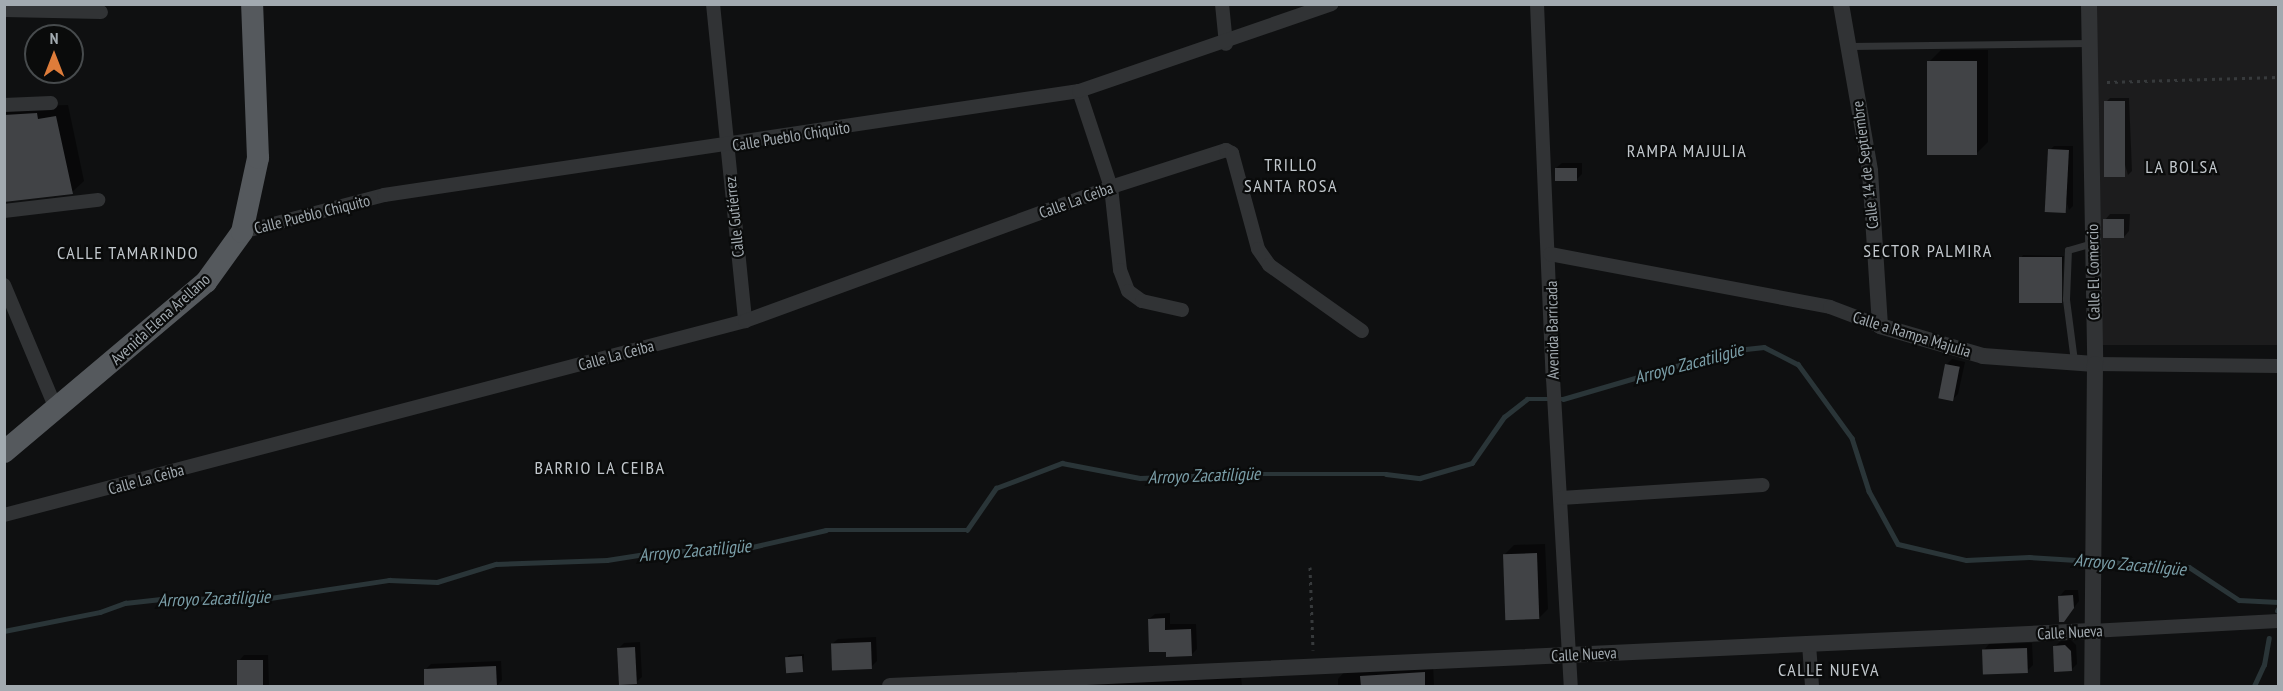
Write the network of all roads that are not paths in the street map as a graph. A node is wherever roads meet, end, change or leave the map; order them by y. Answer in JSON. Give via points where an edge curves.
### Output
{"nodes":[{"id":1,"x":252,"y":4,"type":"edge"},
{"id":2,"x":712,"y":4,"type":"edge"},
{"id":3,"x":1222,"y":4,"type":"edge"},
{"id":4,"x":1331,"y":4,"type":"edge"},
{"id":5,"x":1537,"y":4,"type":"edge"},
{"id":6,"x":1841,"y":4,"type":"edge"},
{"id":7,"x":2089,"y":4,"type":"edge"},
{"id":8,"x":4,"y":10,"type":"edge"},
{"id":9,"x":101,"y":12,"type":"dead end"},
{"id":10,"x":2090,"y":43,"type":"junction"},
{"id":11,"x":1226,"y":44,"type":"junction"},
{"id":12,"x":1850,"y":46,"type":"junction"},
{"id":13,"x":1079,"y":91,"type":"junction"},
{"id":14,"x":51,"y":103,"type":"dead end"},
{"id":15,"x":4,"y":105,"type":"edge"},
{"id":16,"x":727,"y":145,"type":"junction"},
{"id":17,"x":1111,"y":187,"type":"junction"},
{"id":18,"x":98,"y":200,"type":"dead end"},
{"id":19,"x":4,"y":211,"type":"edge"},
{"id":20,"x":242,"y":232,"type":"junction"},
{"id":21,"x":2093,"y":243,"type":"junction"},
{"id":22,"x":1550,"y":254,"type":"junction"},
{"id":23,"x":4,"y":285,"type":"edge"},
{"id":24,"x":1182,"y":310,"type":"dead end"},
{"id":25,"x":745,"y":321,"type":"junction"},
{"id":26,"x":1880,"y":326,"type":"junction"},
{"id":27,"x":1362,"y":332,"type":"dead end"},
{"id":28,"x":2074,"y":363,"type":"junction"},
{"id":29,"x":2095,"y":364,"type":"junction"},
{"id":30,"x":2278,"y":366,"type":"edge"},
{"id":31,"x":56,"y":409,"type":"junction"},
{"id":32,"x":4,"y":452,"type":"edge"},
{"id":33,"x":1763,"y":485,"type":"dead end"},
{"id":34,"x":1561,"y":498,"type":"junction"},
{"id":35,"x":4,"y":515,"type":"edge"},
{"id":36,"x":2278,"y":621,"type":"edge"},
{"id":37,"x":2091,"y":631,"type":"junction"},
{"id":38,"x":1809,"y":644,"type":"junction"},
{"id":39,"x":1570,"y":655,"type":"junction"},
{"id":40,"x":1027,"y":684,"type":"edge"},
{"id":41,"x":944,"y":685,"type":"edge"},
{"id":42,"x":890,"y":687,"type":"edge"},
{"id":43,"x":1571,"y":687,"type":"edge"},
{"id":44,"x":1812,"y":687,"type":"edge"},
{"id":45,"x":2092,"y":687,"type":"edge"}],
"edges":[{"from":1,"to":20,"type":"highway","name":"Avenida Elena Arellano","via":[[258,158]]},
{"from":2,"to":16,"type":"street","name":"Calle Gutiérrez"},
{"from":3,"to":11,"type":"street"},
{"from":4,"to":11,"type":"street","name":"Calle Pueblo Chiquito"},
{"from":5,"to":22,"type":"street","name":"Avenida Barricada"},
{"from":6,"to":12,"type":"street","name":"Calle 14 de Septiembre"},
{"from":7,"to":10,"type":"street","name":"Calle El Comercio"},
{"from":8,"to":9,"type":"street"},
{"from":10,"to":12,"type":"lane"},
{"from":10,"to":21,"type":"street","name":"Calle El Comercio"},
{"from":11,"to":13,"type":"street","name":"Calle Pueblo Chiquito"},
{"from":12,"to":26,"type":"street","name":"Calle 14 de Septiembre","via":[[1870,171]]},
{"from":13,"to":16,"type":"street","name":"Calle Pueblo Chiquito"},
{"from":13,"to":17,"type":"street"},
{"from":14,"to":15,"type":"street"},
{"from":16,"to":20,"type":"street","name":"Calle Pueblo Chiquito","via":[[384,195]]},
{"from":16,"to":25,"type":"street","name":"Calle Gutiérrez"},
{"from":17,"to":24,"type":"street","via":[[1120,270],[1128,291],[1142,301]]},
{"from":17,"to":25,"type":"street","name":"Calle La Ceiba"},
{"from":17,"to":27,"type":"street","name":"Calle La Ceiba","via":[[1215,152],[1232,153],[1258,249],[1269,266]]},
{"from":18,"to":19,"type":"street"},
{"from":20,"to":31,"type":"highway","name":"Avenida Elena Arellano","via":[[206,282]]},
{"from":21,"to":28,"type":"lane","via":[[2068,250],[2066,299]]},
{"from":21,"to":29,"type":"street","name":"Calle El Comercio"},
{"from":22,"to":26,"type":"street","name":"Calle a Rampa Majulia","via":[[1830,308]]},
{"from":22,"to":34,"type":"street","name":"Avenida Barricada"},
{"from":23,"to":31,"type":"street"},
{"from":25,"to":35,"type":"street","name":"Calle La Ceiba"},
{"from":26,"to":28,"type":"street","name":"Calle a Rampa Majulia","via":[[1983,356]]},
{"from":28,"to":29,"type":"street","name":"Calle a Rampa Majulia"},
{"from":29,"to":30,"type":"street","name":"Calle a Rampa Majulia"},
{"from":29,"to":37,"type":"street","name":"Calle El Comercio"},
{"from":31,"to":32,"type":"highway","name":"Avenida Elena Arellano"},
{"from":33,"to":34,"type":"street"},
{"from":34,"to":39,"type":"street","name":"Avenida Barricada"},
{"from":36,"to":37,"type":"street","name":"Calle Nueva"},
{"from":37,"to":38,"type":"street","name":"Calle Nueva"},
{"from":37,"to":45,"type":"street","name":"Calle El Comercio"},
{"from":38,"to":39,"type":"street","name":"Calle Nueva"},
{"from":38,"to":44,"type":"street"},
{"from":39,"to":40,"type":"street","name":"Calle Nueva"},
{"from":39,"to":43,"type":"street","name":"Avenida Barricada"},
{"from":40,"to":41,"type":"street","name":"Calle Nueva"},
{"from":41,"to":42,"type":"street","name":"Calle Nueva"}]}
